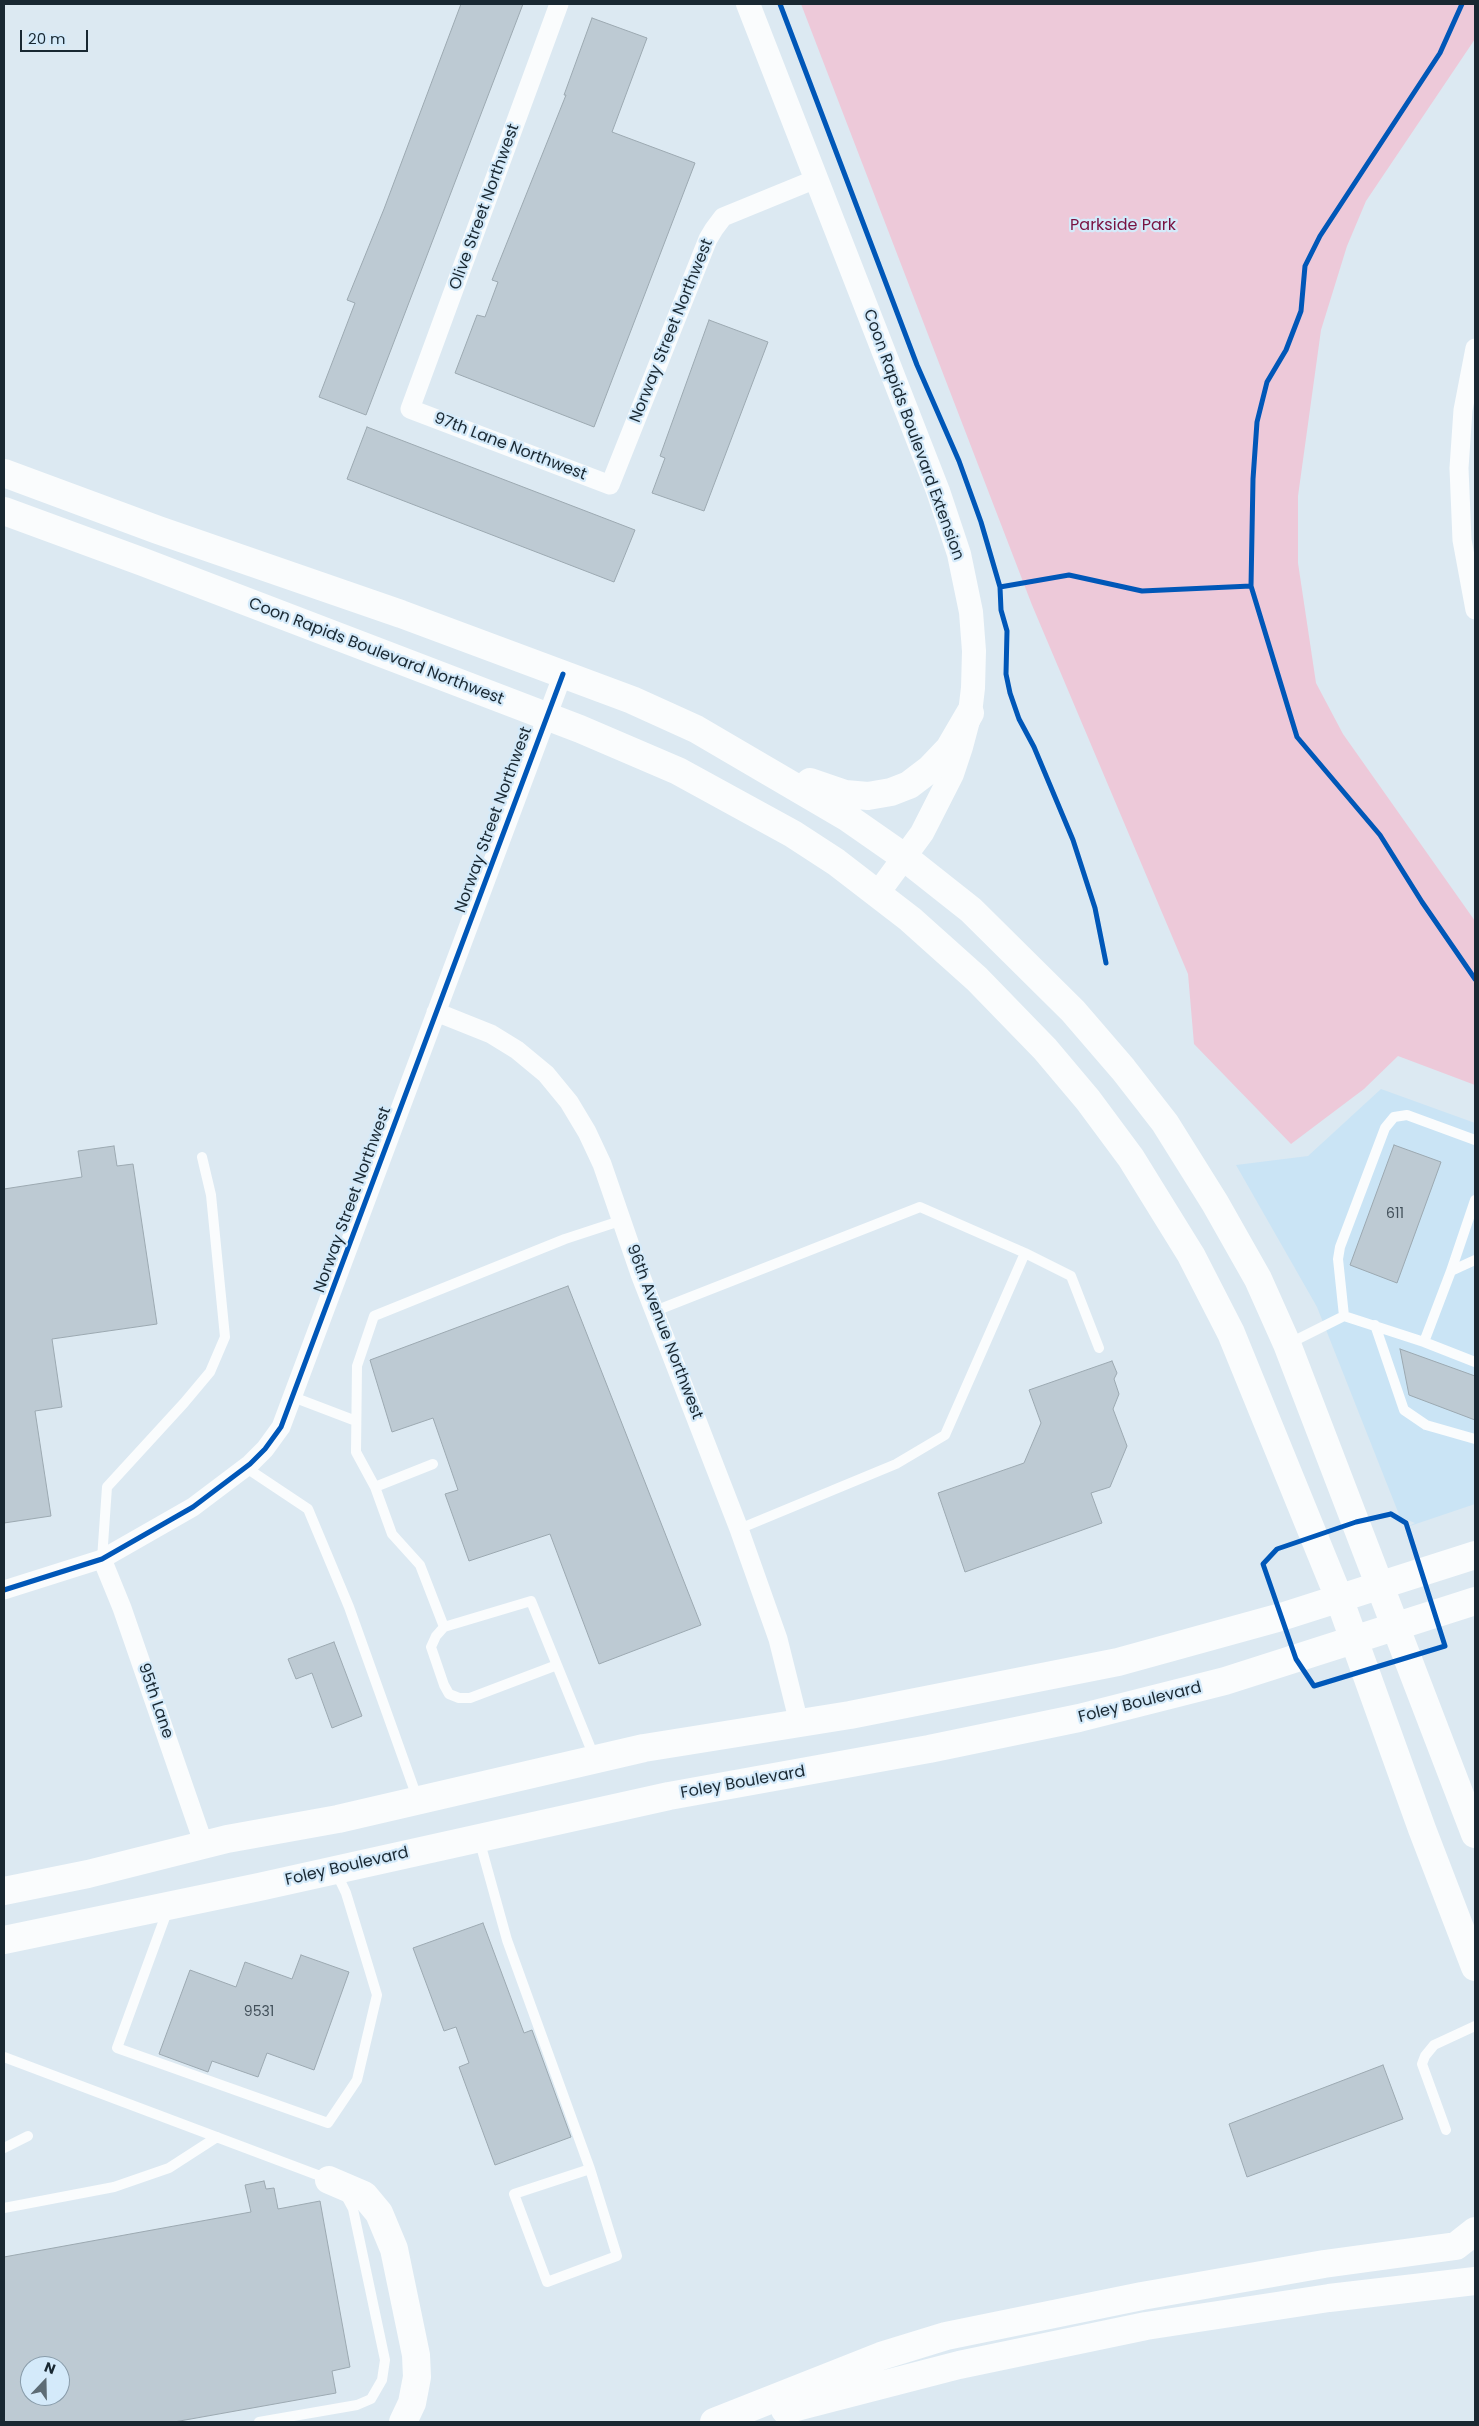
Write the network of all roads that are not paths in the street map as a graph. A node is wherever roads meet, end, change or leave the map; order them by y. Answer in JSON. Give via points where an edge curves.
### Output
{"nodes":[{"id":1,"x":560,"y":4,"type":"edge"},
{"id":2,"x":748,"y":4,"type":"edge"},
{"id":3,"x":816,"y":179,"type":"junction"},
{"id":4,"x":1475,"y":348,"type":"edge"},
{"id":5,"x":410,"y":410,"type":"joint"},
{"id":6,"x":4,"y":474,"type":"edge"},
{"id":7,"x":610,"y":485,"type":"joint"},
{"id":8,"x":4,"y":511,"type":"edge"},
{"id":9,"x":1475,"y":610,"type":"edge"},
{"id":10,"x":563,"y":674,"type":"junction"},
{"id":11,"x":970,"y":713,"type":"junction"},
{"id":12,"x":546,"y":716,"type":"junction"},
{"id":13,"x":729,"y":749,"type":"junction"},
{"id":14,"x":904,"y":857,"type":"junction"},
{"id":15,"x":878,"y":893,"type":"junction"},
{"id":16,"x":436,"y":1012,"type":"junction"},
{"id":17,"x":1475,"y":1140,"type":"edge"},
{"id":18,"x":202,"y":1157,"type":"dead end"},
{"id":19,"x":1475,"y":1200,"type":"edge"},
{"id":20,"x":623,"y":1220,"type":"junction"},
{"id":21,"x":1025,"y":1253,"type":"junction"},
{"id":22,"x":1475,"y":1260,"type":"edge"},
{"id":23,"x":1451,"y":1271,"type":"junction"},
{"id":24,"x":655,"y":1311,"type":"junction"},
{"id":25,"x":1344,"y":1316,"type":"junction"},
{"id":26,"x":1375,"y":1325,"type":"junction"},
{"id":27,"x":1424,"y":1342,"type":"junction"},
{"id":28,"x":1287,"y":1344,"type":"junction"},
{"id":29,"x":1099,"y":1348,"type":"dead end"},
{"id":30,"x":1475,"y":1362,"type":"edge"},
{"id":31,"x":293,"y":1397,"type":"junction"},
{"id":32,"x":356,"y":1421,"type":"junction"},
{"id":33,"x":1475,"y":1439,"type":"edge"},
{"id":34,"x":433,"y":1464,"type":"dead end"},
{"id":35,"x":245,"y":1468,"type":"junction"},
{"id":36,"x":375,"y":1487,"type":"junction"},
{"id":37,"x":739,"y":1529,"type":"junction"},
{"id":38,"x":1475,"y":1555,"type":"edge"},
{"id":39,"x":102,"y":1559,"type":"junction"},
{"id":40,"x":1381,"y":1586,"type":"junction"},
{"id":41,"x":4,"y":1590,"type":"edge"},
{"id":42,"x":1339,"y":1598,"type":"junction"},
{"id":43,"x":1475,"y":1601,"type":"edge"},
{"id":44,"x":444,"y":1627,"type":"junction"},
{"id":45,"x":1397,"y":1627,"type":"junction"},
{"id":46,"x":1354,"y":1639,"type":"junction"},
{"id":47,"x":556,"y":1665,"type":"junction"},
{"id":48,"x":799,"y":1723,"type":"junction"},
{"id":49,"x":596,"y":1760,"type":"junction"},
{"id":50,"x":418,"y":1800,"type":"junction"},
{"id":51,"x":1475,"y":1834,"type":"edge"},
{"id":52,"x":479,"y":1838,"type":"junction"},
{"id":53,"x":204,"y":1845,"type":"junction"},
{"id":54,"x":334,"y":1870,"type":"junction"},
{"id":55,"x":4,"y":1891,"type":"edge"},
{"id":56,"x":170,"y":1906,"type":"junction"},
{"id":57,"x":4,"y":1940,"type":"edge"},
{"id":58,"x":1475,"y":1967,"type":"edge"},
{"id":59,"x":1475,"y":2026,"type":"edge"},
{"id":60,"x":4,"y":2057,"type":"edge"},
{"id":61,"x":1446,"y":2130,"type":"dead end"},
{"id":62,"x":28,"y":2136,"type":"dead end"},
{"id":63,"x":217,"y":2136,"type":"junction"},
{"id":64,"x":4,"y":2148,"type":"edge"},
{"id":65,"x":590,"y":2169,"type":"junction"},
{"id":66,"x":329,"y":2180,"type":"junction"},
{"id":67,"x":4,"y":2208,"type":"edge"},
{"id":68,"x":1475,"y":2231,"type":"edge"},
{"id":69,"x":1475,"y":2281,"type":"edge"},
{"id":70,"x":259,"y":2422,"type":"edge"},
{"id":71,"x":403,"y":2422,"type":"edge"},
{"id":72,"x":714,"y":2422,"type":"edge"},
{"id":73,"x":734,"y":2422,"type":"edge"}],
"edges":[{"from":1,"to":5,"type":"street","name":"Olive Street Northwest"},
{"from":2,"to":3,"type":"street","name":"Coon Rapids Boulevard Extension"},
{"from":3,"to":7,"type":"street","name":"Norway Street Northwest","via":[[723,217],[714,229]]},
{"from":3,"to":11,"type":"street","name":"Coon Rapids Boulevard Extension","via":[[938,491],[959,554],[971,612],[974,651]]},
{"from":4,"to":9,"type":"street","via":[[1463,410],[1459,468],[1462,540]]},
{"from":5,"to":7,"type":"street","name":"97th Lane Northwest"},
{"from":6,"to":10,"type":"main road"},
{"from":8,"to":12,"type":"main road","name":"Coon Rapids Boulevard Northwest"},
{"from":10,"to":12,"type":"street","name":"Norway Street Northwest"},
{"from":10,"to":13,"type":"main road","via":[[632,700],[696,729]]},
{"from":11,"to":13,"type":"main road","via":[[949,749],[930,769],[909,785],[868,796],[845,794],[790,776]]},
{"from":11,"to":14,"type":"street","name":"Coon Rapids Boulevard Extension","via":[[944,790],[922,833]]},
{"from":12,"to":15,"type":"main road","name":"Coon Rapids Boulevard Northwest","via":[[632,750],[741,804],[793,834]]},
{"from":12,"to":16,"type":"street","name":"Norway Street Northwest"},
{"from":13,"to":14,"type":"main road","via":[[848,818]]},
{"from":14,"to":15,"type":"street","name":"Coon Rapids Boulevard Extension"},
{"from":14,"to":28,"type":"main road","via":[[971,910],[1029,965],[1123,1069],[1164,1123],[1215,1203],[1258,1279]]},
{"from":15,"to":42,"type":"main road","name":"Coon Rapids Boulevard Northwest","via":[[939,944],[1005,1007],[1088,1100],[1131,1158],[1186,1248],[1231,1333]]},
{"from":16,"to":20,"type":"street","name":"96th Avenue Northwest","via":[[491,1034],[546,1074],[588,1132]]},
{"from":16,"to":31,"type":"street","name":"Norway Street Northwest"},
{"from":17,"to":25,"type":"lane","via":[[1407,1115],[1394,1117],[1385,1128],[1340,1247],[1338,1259]]},
{"from":18,"to":39,"type":"lane","via":[[211,1195],[225,1336],[210,1372],[107,1487]]},
{"from":19,"to":23,"type":"lane"},
{"from":20,"to":24,"type":"street","name":"96th Avenue Northwest"},
{"from":20,"to":32,"type":"lane","via":[[565,1239],[374,1316],[357,1366]]},
{"from":21,"to":24,"type":"lane","via":[[920,1207]]},
{"from":21,"to":29,"type":"lane","via":[[1071,1276]]},
{"from":21,"to":37,"type":"lane","via":[[945,1435],[896,1464]]},
{"from":22,"to":23,"type":"lane"},
{"from":23,"to":27,"type":"lane"},
{"from":24,"to":37,"type":"street","name":"96th Avenue Northwest"},
{"from":25,"to":26,"type":"lane"},
{"from":25,"to":28,"type":"lane"},
{"from":26,"to":27,"type":"lane"},
{"from":26,"to":33,"type":"lane","via":[[1404,1410],[1426,1424]]},
{"from":27,"to":30,"type":"lane"},
{"from":28,"to":40,"type":"main road"},
{"from":31,"to":32,"type":"lane"},
{"from":31,"to":35,"type":"street","name":"Norway Street Northwest","via":[[281,1427],[266,1449]]},
{"from":32,"to":36,"type":"lane","via":[[356,1452]]},
{"from":34,"to":36,"type":"lane"},
{"from":35,"to":39,"type":"street","name":"Norway Street Northwest","via":[[194,1507]]},
{"from":35,"to":50,"type":"lane","via":[[308,1509],[349,1607]]},
{"from":36,"to":44,"type":"lane","via":[[392,1534],[420,1565]]},
{"from":37,"to":48,"type":"street","name":"96th Avenue Northwest","via":[[778,1639]]},
{"from":38,"to":40,"type":"main road"},
{"from":39,"to":41,"type":"street","name":"Norway Street Northwest"},
{"from":39,"to":53,"type":"street","name":"95th Lane"},
{"from":40,"to":42,"type":"main road"},
{"from":40,"to":45,"type":"main road"},
{"from":42,"to":46,"type":"main road","name":"Coon Rapids Boulevard Northwest"},
{"from":42,"to":48,"type":"main road","via":[[1118,1662]]},
{"from":43,"to":45,"type":"main road","name":"Foley Boulevard"},
{"from":44,"to":47,"type":"lane","via":[[531,1601]]},
{"from":44,"to":47,"type":"lane","via":[[432,1647],[444,1685],[449,1694],[459,1698],[470,1698]]},
{"from":45,"to":46,"type":"main road","name":"Foley Boulevard"},
{"from":45,"to":51,"type":"main road"},
{"from":46,"to":52,"type":"main road","name":"Foley Boulevard","via":[[1225,1681],[1079,1718],[669,1796]]},
{"from":46,"to":58,"type":"main road","name":"Coon Rapids Boulevard Northwest"},
{"from":47,"to":49,"type":"lane"},
{"from":48,"to":49,"type":"main road","via":[[644,1748]]},
{"from":49,"to":50,"type":"main road"},
{"from":50,"to":53,"type":"main road"},
{"from":52,"to":54,"type":"main road","name":"Foley Boulevard"},
{"from":52,"to":65,"type":"lane","via":[[507,1940]]},
{"from":53,"to":55,"type":"main road"},
{"from":54,"to":56,"type":"main road","name":"Foley Boulevard"},
{"from":54,"to":56,"type":"lane","via":[[346,1893],[377,1995],[357,2080],[328,2122],[116,2048]]},
{"from":56,"to":57,"type":"main road","name":"Foley Boulevard"},
{"from":59,"to":61,"type":"lane","via":[[1434,2045],[1422,2064]]},
{"from":60,"to":63,"type":"lane"},
{"from":62,"to":64,"type":"lane"},
{"from":63,"to":66,"type":"lane"},
{"from":63,"to":67,"type":"lane","via":[[169,2168],[114,2187]]},
{"from":65,"to":65,"type":"lane","via":[[514,2194],[546,2282],[617,2256]]},
{"from":66,"to":70,"type":"lane","via":[[345,2195],[353,2210],[385,2360],[382,2380],[371,2399],[357,2405]]},
{"from":66,"to":71,"type":"main road","via":[[364,2196],[379,2213],[394,2250],[418,2377],[412,2403]]},
{"from":68,"to":72,"type":"main road","via":[[1456,2246],[1314,2266],[1142,2296],[946,2336],[881,2356]]},
{"from":69,"to":73,"type":"main road","via":[[1330,2298],[1146,2326],[959,2366]]}]}
